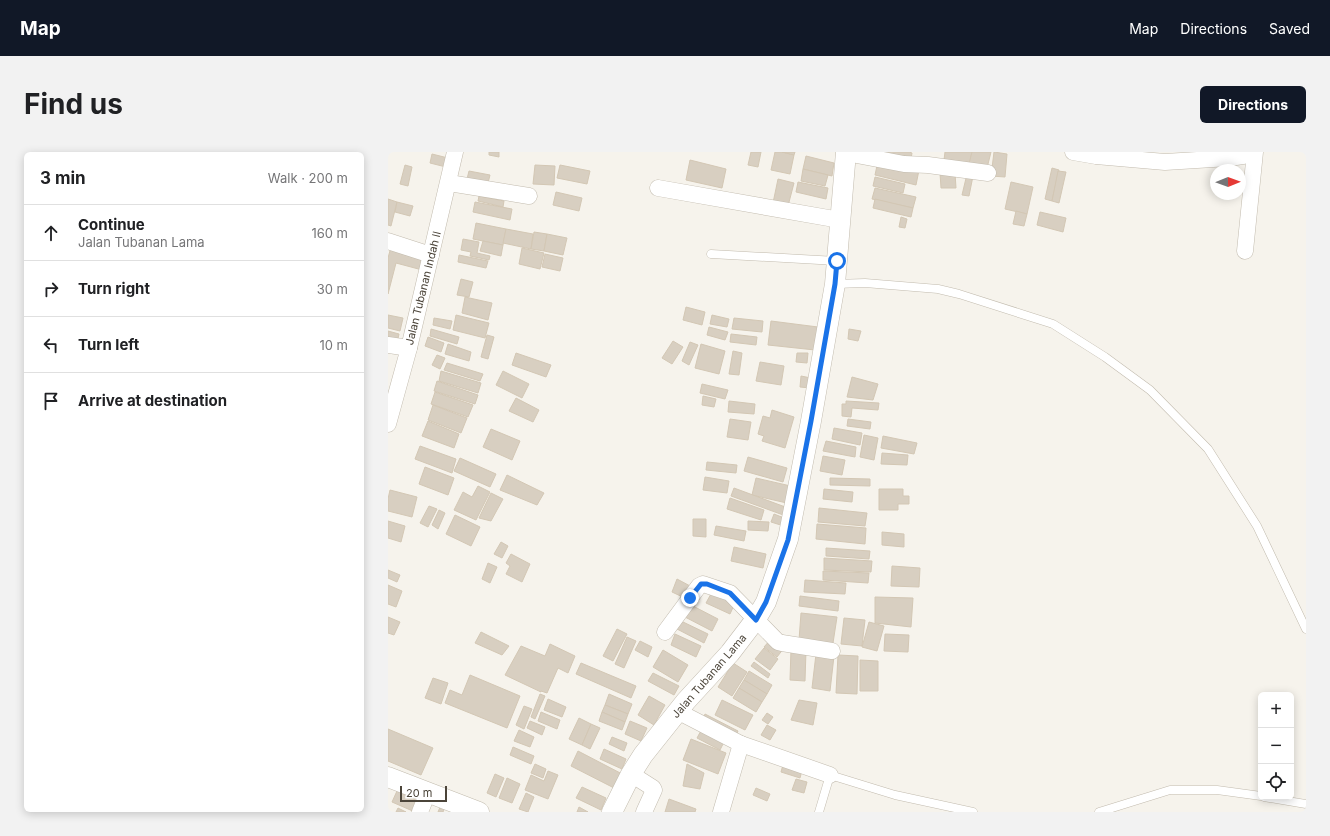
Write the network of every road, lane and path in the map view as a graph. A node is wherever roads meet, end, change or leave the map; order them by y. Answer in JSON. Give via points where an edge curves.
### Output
{"nodes":[{"id":1,"x":455,"y":152,"type":"edge"},
{"id":2,"x":1073,"y":152,"type":"edge"},
{"id":3,"x":1252,"y":152,"type":"edge"},
{"id":4,"x":1255,"y":152,"type":"edge"},
{"id":5,"x":846,"y":153,"type":"edge"},
{"id":6,"x":988,"y":172,"type":"dead end"},
{"id":7,"x":449,"y":183,"type":"junction"},
{"id":8,"x":658,"y":188,"type":"dead end"},
{"id":9,"x":529,"y":196,"type":"dead end"},
{"id":10,"x":840,"y":220,"type":"junction"},
{"id":11,"x":388,"y":242,"type":"edge"},
{"id":12,"x":1245,"y":251,"type":"dead end"},
{"id":13,"x":711,"y":254,"type":"dead end"},
{"id":14,"x":431,"y":255,"type":"junction"},
{"id":15,"x":837,"y":261,"type":"junction"},
{"id":16,"x":835,"y":284,"type":"junction"},
{"id":17,"x":388,"y":345,"type":"edge"},
{"id":18,"x":408,"y":348,"type":"junction"},
{"id":19,"x":388,"y":424,"type":"edge"},
{"id":20,"x":756,"y":620,"type":"junction"},
{"id":21,"x":1306,"y":628,"type":"edge"},
{"id":22,"x":665,"y":632,"type":"dead end"},
{"id":23,"x":832,"y":651,"type":"dead end"},
{"id":24,"x":677,"y":711,"type":"junction"},
{"id":25,"x":741,"y":744,"type":"junction"},
{"id":26,"x":631,"y":774,"type":"junction"},
{"id":27,"x":830,"y":775,"type":"junction"},
{"id":28,"x":388,"y":777,"type":"edge"},
{"id":29,"x":428,"y":792,"type":"junction"},
{"id":30,"x":1258,"y":796,"type":"edge"},
{"id":31,"x":1282,"y":800,"type":"edge"},
{"id":32,"x":1306,"y":804,"type":"edge"},
{"id":33,"x":420,"y":812,"type":"edge"},
{"id":34,"x":479,"y":812,"type":"edge"},
{"id":35,"x":613,"y":812,"type":"edge"},
{"id":36,"x":644,"y":812,"type":"edge"},
{"id":37,"x":721,"y":812,"type":"edge"},
{"id":38,"x":819,"y":812,"type":"edge"},
{"id":39,"x":973,"y":812,"type":"edge"},
{"id":40,"x":1099,"y":812,"type":"edge"}],
"edges":[{"from":1,"to":7,"type":"street","name":"Jalan Tubanan Indah II"},
{"from":2,"to":3,"type":"street","via":[[1164,162],[1228,158]]},
{"from":4,"to":12,"type":"street"},
{"from":5,"to":6,"type":"street","via":[[904,164]]},
{"from":5,"to":10,"type":"street","name":"Jalan Tubanan Lama"},
{"from":7,"to":9,"type":"street"},
{"from":7,"to":14,"type":"street","name":"Jalan Tubanan Indah II"},
{"from":8,"to":10,"type":"street"},
{"from":10,"to":15,"type":"street","name":"Jalan Tubanan Lama"},
{"from":11,"to":14,"type":"street"},
{"from":13,"to":15,"type":"lane"},
{"from":14,"to":18,"type":"street","name":"Jalan Tubanan Indah II"},
{"from":15,"to":16,"type":"street","name":"Jalan Tubanan Lama"},
{"from":16,"to":20,"type":"street","name":"Jalan Tubanan Lama","via":[[788,540],[766,602]]},
{"from":16,"to":21,"type":"lane","via":[[865,283],[938,289],[1053,324],[1144,385],[1208,449],[1257,526]]},
{"from":17,"to":18,"type":"street"},
{"from":18,"to":19,"type":"street","name":"Jalan Tubanan Indah II"},
{"from":20,"to":22,"type":"street","via":[[730,593],[703,584]]},
{"from":20,"to":23,"type":"street","via":[[778,642]]},
{"from":20,"to":24,"type":"street","name":"Jalan Tubanan Lama","via":[[730,654]]},
{"from":24,"to":25,"type":"street"},
{"from":24,"to":26,"type":"street","name":"Jalan Tubanan Lama"},
{"from":25,"to":27,"type":"street"},
{"from":25,"to":37,"type":"street"},
{"from":26,"to":35,"type":"street","name":"Jalan Tubanan Lama"},
{"from":26,"to":36,"type":"street","via":[[654,790]]},
{"from":27,"to":38,"type":"lane"},
{"from":27,"to":39,"type":"lane","via":[[894,795]]},
{"from":28,"to":29,"type":"street"},
{"from":29,"to":33,"type":"street"},
{"from":29,"to":34,"type":"street"},
{"from":30,"to":40,"type":"lane","via":[[1217,790],[1170,790]]},
{"from":31,"to":32,"type":"lane"}]}
